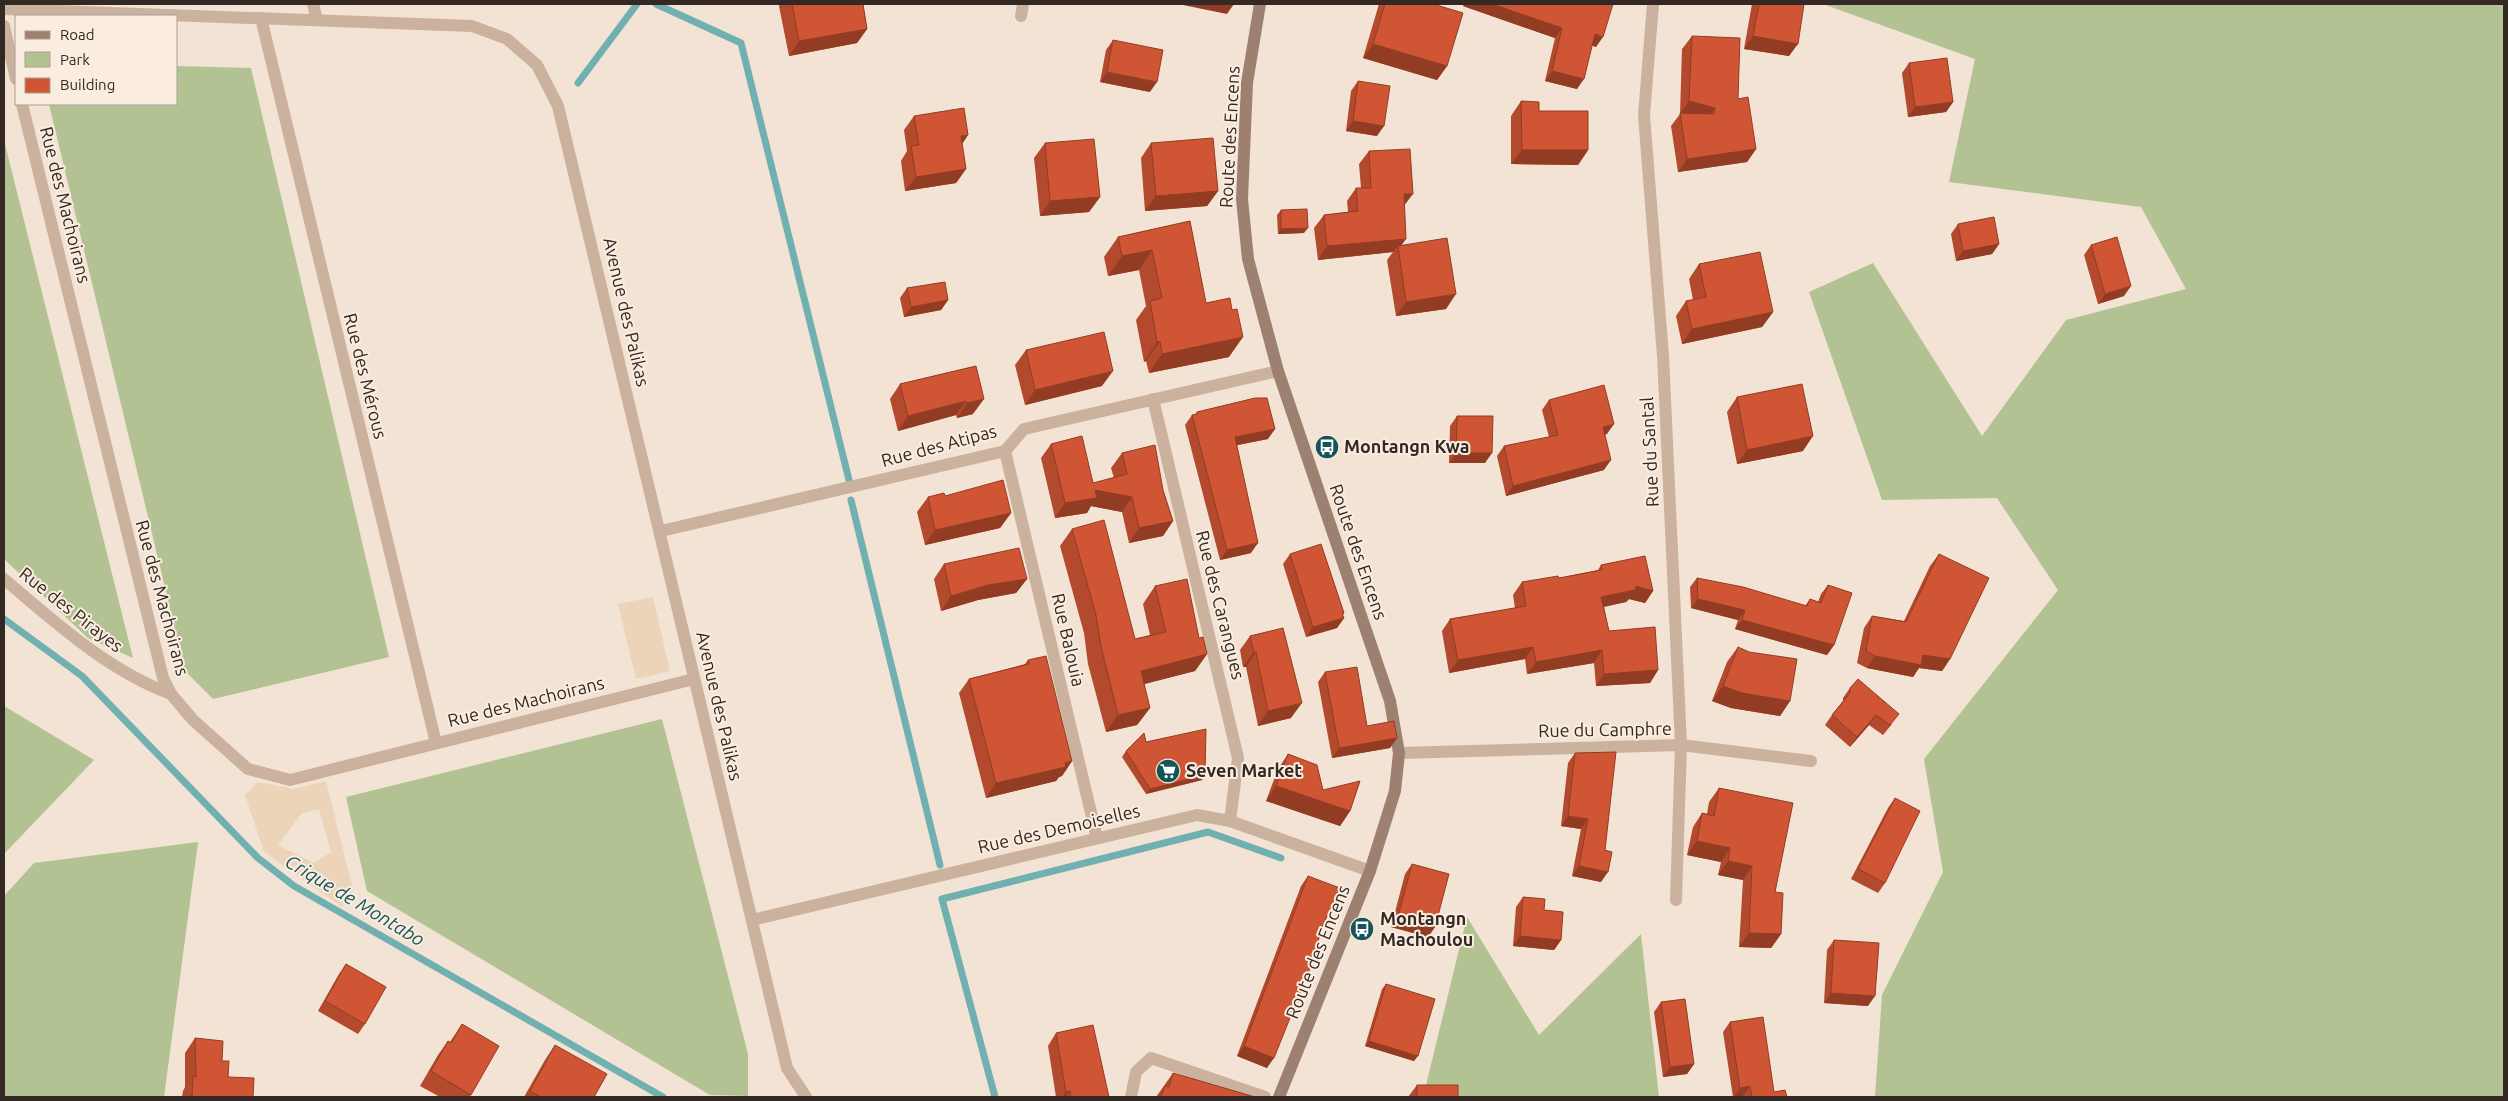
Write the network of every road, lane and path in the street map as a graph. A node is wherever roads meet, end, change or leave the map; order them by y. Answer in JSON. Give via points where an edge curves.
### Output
{"nodes":[{"id":1,"x":313,"y":4,"type":"edge"},
{"id":2,"x":1260,"y":4,"type":"edge"},
{"id":3,"x":1653,"y":4,"type":"edge"},
{"id":4,"x":4,"y":10,"type":"edge"},
{"id":5,"x":165,"y":15,"type":"edge"},
{"id":6,"x":178,"y":15,"type":"edge"},
{"id":7,"x":261,"y":18,"type":"junction"},
{"id":8,"x":317,"y":20,"type":"junction"},
{"id":9,"x":4,"y":26,"type":"edge"},
{"id":10,"x":15,"y":76,"type":"edge"},
{"id":11,"x":22,"y":105,"type":"edge"},
{"id":12,"x":1278,"y":371,"type":"junction"},
{"id":13,"x":1152,"y":399,"type":"junction"},
{"id":14,"x":1005,"y":451,"type":"junction"},
{"id":15,"x":660,"y":531,"type":"junction"},
{"id":16,"x":4,"y":579,"type":"edge"},
{"id":17,"x":694,"y":679,"type":"junction"},
{"id":18,"x":170,"y":694,"type":"junction"},
{"id":19,"x":436,"y":743,"type":"junction"},
{"id":20,"x":1681,"y":745,"type":"junction"},
{"id":21,"x":1399,"y":752,"type":"junction"},
{"id":22,"x":1811,"y":760,"type":"dead end"},
{"id":23,"x":1230,"y":821,"type":"junction"},
{"id":24,"x":1097,"y":838,"type":"junction"},
{"id":25,"x":1370,"y":871,"type":"junction"},
{"id":26,"x":1676,"y":900,"type":"dead end"},
{"id":27,"x":752,"y":920,"type":"junction"},
{"id":28,"x":806,"y":1097,"type":"edge"},
{"id":29,"x":1131,"y":1097,"type":"edge"},
{"id":30,"x":1265,"y":1097,"type":"edge"},
{"id":31,"x":1279,"y":1097,"type":"edge"}],
"edges":[{"from":1,"to":8,"type":"street"},
{"from":2,"to":12,"type":"street","name":"Route des Encens","via":[[1247,83],[1242,199],[1248,259]]},
{"from":3,"to":20,"type":"street","name":"Rue du Santal","via":[[1644,115],[1663,356]]},
{"from":4,"to":5,"type":"street","name":"Avenue des Palikas"},
{"from":6,"to":7,"type":"street","name":"Avenue des Palikas"},
{"from":7,"to":8,"type":"street","name":"Avenue des Palikas"},
{"from":7,"to":19,"type":"street","name":"Rue des Mérous"},
{"from":8,"to":15,"type":"street","name":"Avenue des Palikas","via":[[472,26],[507,39],[537,65],[558,106]]},
{"from":9,"to":10,"type":"street"},
{"from":11,"to":18,"type":"street","name":"Rue des Machoirans","via":[[163,678]]},
{"from":12,"to":13,"type":"street","name":"Rue des Atipas"},
{"from":12,"to":21,"type":"street","name":"Route des Encens","via":[[1390,701]]},
{"from":13,"to":14,"type":"street","name":"Rue des Atipas","via":[[1024,428]]},
{"from":13,"to":23,"type":"street","name":"Rue des Carangues","via":[[1238,758]]},
{"from":14,"to":15,"type":"street","name":"Rue des Atipas"},
{"from":14,"to":24,"type":"street","name":"Rue Balouia"},
{"from":15,"to":17,"type":"street","name":"Avenue des Palikas"},
{"from":16,"to":18,"type":"street","name":"Rue des Pirayes","via":[[83,646],[142,683]]},
{"from":17,"to":19,"type":"street","name":"Rue des Machoirans"},
{"from":17,"to":27,"type":"street","name":"Avenue des Palikas"},
{"from":18,"to":19,"type":"street","name":"Rue des Machoirans","via":[[193,720],[248,769],[290,780]]},
{"from":20,"to":21,"type":"street","name":"Rue du Camphre"},
{"from":20,"to":22,"type":"street","name":"Rue du Camphre"},
{"from":20,"to":26,"type":"street","name":"Rue du Santal"},
{"from":21,"to":25,"type":"street","name":"Route des Encens","via":[[1395,791]]},
{"from":23,"to":24,"type":"street","name":"Rue des Demoiselles","via":[[1197,815]]},
{"from":23,"to":25,"type":"street","name":"Rue des Demoiselles"},
{"from":24,"to":27,"type":"street","name":"Rue des Demoiselles"},
{"from":25,"to":31,"type":"street","name":"Route des Encens"},
{"from":27,"to":28,"type":"street","name":"Avenue des Palikas","via":[[787,1068]]},
{"from":29,"to":30,"type":"street","via":[[1136,1072],[1152,1058]]}]}
